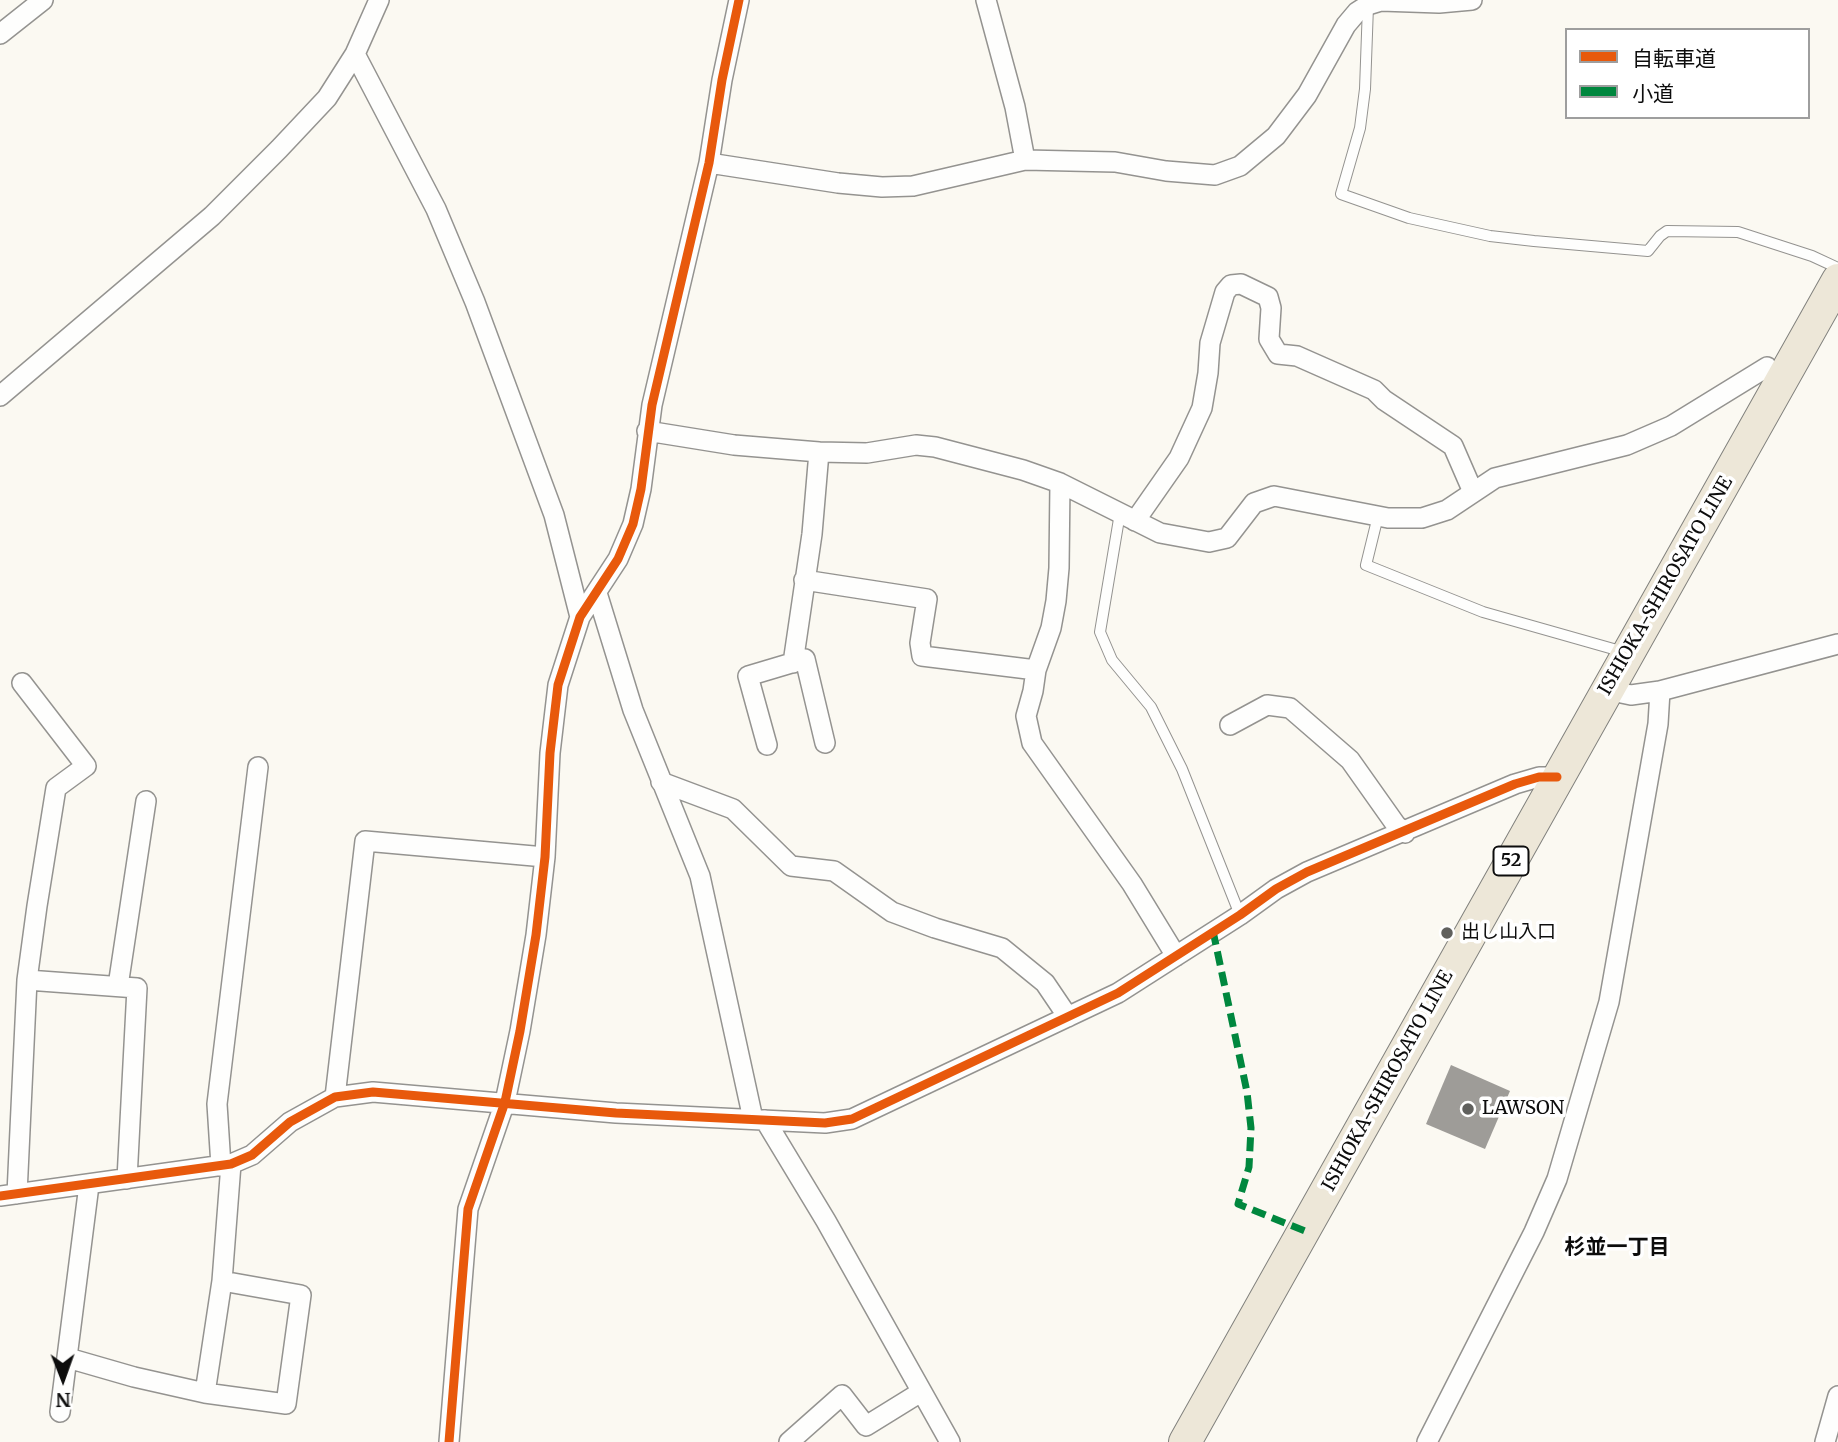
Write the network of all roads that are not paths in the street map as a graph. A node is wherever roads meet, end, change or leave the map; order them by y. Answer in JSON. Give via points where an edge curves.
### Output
{"nodes":[{"id":1,"x":43,"y":0,"type":"edge"},
{"id":2,"x":379,"y":0,"type":"edge"},
{"id":3,"x":739,"y":0,"type":"edge"},
{"id":4,"x":986,"y":0,"type":"edge"},
{"id":5,"x":1472,"y":0,"type":"edge"},
{"id":6,"x":1368,"y":5,"type":"junction"},
{"id":7,"x":0,"y":34,"type":"edge"},
{"id":8,"x":355,"y":54,"type":"junction"},
{"id":9,"x":1025,"y":160,"type":"junction"},
{"id":10,"x":709,"y":163,"type":"junction"},
{"id":11,"x":1838,"y":268,"type":"edge"},
{"id":12,"x":1838,"y":279,"type":"edge"},
{"id":13,"x":1767,"y":367,"type":"dead end"},
{"id":14,"x":0,"y":396,"type":"edge"},
{"id":15,"x":647,"y":431,"type":"junction"},
{"id":16,"x":819,"y":452,"type":"junction"},
{"id":17,"x":1060,"y":483,"type":"junction"},
{"id":18,"x":1473,"y":492,"type":"junction"},
{"id":19,"x":1378,"y":516,"type":"junction"},
{"id":20,"x":1127,"y":517,"type":"junction"},
{"id":21,"x":804,"y":580,"type":"junction"},
{"id":22,"x":597,"y":593,"type":"junction"},
{"id":23,"x":580,"y":617,"type":"junction"},
{"id":24,"x":1838,"y":644,"type":"edge"},
{"id":25,"x":1628,"y":653,"type":"junction"},
{"id":26,"x":793,"y":663,"type":"junction"},
{"id":27,"x":1036,"y":670,"type":"junction"},
{"id":28,"x":22,"y":683,"type":"dead end"},
{"id":29,"x":1607,"y":690,"type":"junction"},
{"id":30,"x":1660,"y":691,"type":"junction"},
{"id":31,"x":1230,"y":724,"type":"dead end"},
{"id":32,"x":825,"y":743,"type":"dead end"},
{"id":33,"x":767,"y":745,"type":"dead end"},
{"id":34,"x":258,"y":767,"type":"dead end"},
{"id":35,"x":1557,"y":777,"type":"junction"},
{"id":36,"x":661,"y":782,"type":"junction"},
{"id":37,"x":146,"y":801,"type":"dead end"},
{"id":38,"x":1405,"y":832,"type":"junction"},
{"id":39,"x":545,"y":857,"type":"junction"},
{"id":40,"x":1240,"y":915,"type":"junction"},
{"id":41,"x":1176,"y":956,"type":"junction"},
{"id":42,"x":27,"y":980,"type":"junction"},
{"id":43,"x":118,"y":986,"type":"junction"},
{"id":44,"x":1068,"y":1017,"type":"junction"},
{"id":45,"x":335,"y":1097,"type":"junction"},
{"id":46,"x":505,"y":1102,"type":"junction"},
{"id":47,"x":759,"y":1120,"type":"junction"},
{"id":48,"x":226,"y":1165,"type":"junction"},
{"id":49,"x":127,"y":1179,"type":"junction"},
{"id":50,"x":89,"y":1185,"type":"junction"},
{"id":51,"x":8,"y":1195,"type":"edge"},
{"id":52,"x":222,"y":1281,"type":"junction"},
{"id":53,"x":68,"y":1358,"type":"junction"},
{"id":54,"x":922,"y":1392,"type":"junction"},
{"id":55,"x":205,"y":1393,"type":"junction"},
{"id":56,"x":1838,"y":1396,"type":"edge"},
{"id":57,"x":60,"y":1412,"type":"dead end"},
{"id":58,"x":449,"y":1442,"type":"edge"},
{"id":59,"x":789,"y":1442,"type":"edge"},
{"id":60,"x":950,"y":1442,"type":"edge"},
{"id":61,"x":1185,"y":1442,"type":"edge"},
{"id":62,"x":1427,"y":1442,"type":"edge"},
{"id":63,"x":1825,"y":1442,"type":"edge"}],
"edges":[{"from":1,"to":7,"type":"street"},
{"from":2,"to":8,"type":"street"},
{"from":3,"to":10,"type":"street"},
{"from":4,"to":9,"type":"street"},
{"from":5,"to":6,"type":"street"},
{"from":6,"to":9,"type":"street","via":[[1346,25],[1307,95],[1276,136],[1240,166],[1215,174],[1167,172],[1115,162]]},
{"from":6,"to":11,"type":"lane","via":[[1360,128],[1341,194],[1409,218],[1490,236],[1546,242],[1648,251],[1667,231],[1738,232]]},
{"from":8,"to":14,"type":"street","via":[[327,98],[220,208]]},
{"from":8,"to":23,"type":"street","via":[[436,209],[475,302],[547,492]]},
{"from":9,"to":10,"type":"street","via":[[913,186],[882,187]]},
{"from":10,"to":15,"type":"street"},
{"from":12,"to":25,"type":"main road","name":"ISHIOKA-SHIROSATO LINE","number":"52"},
{"from":13,"to":18,"type":"street","via":[[1671,426],[1627,445],[1495,478]]},
{"from":15,"to":16,"type":"street"},
{"from":15,"to":22,"type":"street","via":[[632,524]]},
{"from":16,"to":17,"type":"street","via":[[935,447]]},
{"from":16,"to":21,"type":"street"},
{"from":17,"to":20,"type":"street"},
{"from":17,"to":27,"type":"street","via":[[1056,601]]},
{"from":18,"to":19,"type":"street","via":[[1447,510],[1422,518]]},
{"from":18,"to":20,"type":"street","via":[[1453,446],[1374,390],[1297,356],[1278,354],[1269,339],[1268,297],[1231,285],[1210,343],[1202,408],[1179,458]]},
{"from":19,"to":20,"type":"street","via":[[1274,496],[1254,503],[1227,538],[1209,542],[1160,533]]},
{"from":19,"to":25,"type":"lane","via":[[1366,565],[1483,612]]},
{"from":20,"to":40,"type":"lane","via":[[1100,632],[1112,660],[1152,707]]},
{"from":21,"to":26,"type":"street"},
{"from":21,"to":27,"type":"street","via":[[927,599],[922,656]]},
{"from":22,"to":23,"type":"street"},
{"from":22,"to":36,"type":"street"},
{"from":23,"to":39,"type":"street","via":[[558,685]]},
{"from":24,"to":30,"type":"street"},
{"from":25,"to":29,"type":"main road","name":"ISHIOKA-SHIROSATO LINE","number":"52"},
{"from":26,"to":32,"type":"street","via":[[805,659]]},
{"from":26,"to":33,"type":"street","via":[[748,676]]},
{"from":27,"to":41,"type":"street","via":[[1026,716],[1032,744],[1132,884]]},
{"from":28,"to":42,"type":"street","via":[[86,766],[57,788]]},
{"from":29,"to":30,"type":"street","via":[[1631,695]]},
{"from":29,"to":35,"type":"main road","name":"ISHIOKA-SHIROSATO LINE","number":"52"},
{"from":30,"to":62,"type":"street","via":[[1609,1002],[1557,1179]]},
{"from":31,"to":38,"type":"street","via":[[1267,705],[1290,708],[1350,760]]},
{"from":34,"to":48,"type":"street","via":[[217,1104]]},
{"from":35,"to":38,"type":"street","via":[[1515,784]]},
{"from":35,"to":61,"type":"main road","name":"ISHIOKA-SHIROSATO LINE","number":"52"},
{"from":36,"to":44,"type":"street","via":[[733,809],[791,866],[834,871],[892,912],[1002,948],[1045,983]]},
{"from":36,"to":47,"type":"street","via":[[700,876]]},
{"from":37,"to":43,"type":"street"},
{"from":38,"to":40,"type":"street","via":[[1307,872]]},
{"from":39,"to":45,"type":"street","via":[[365,841]]},
{"from":39,"to":46,"type":"street","via":[[525,1003]]},
{"from":40,"to":41,"type":"street"},
{"from":41,"to":44,"type":"street","via":[[1118,993]]},
{"from":42,"to":43,"type":"street"},
{"from":42,"to":51,"type":"street"},
{"from":43,"to":49,"type":"street","via":[[137,988]]},
{"from":44,"to":47,"type":"street","via":[[852,1119],[825,1123]]},
{"from":45,"to":46,"type":"street","via":[[373,1092]]},
{"from":45,"to":48,"type":"street","via":[[290,1122],[252,1155]]},
{"from":46,"to":47,"type":"street"},
{"from":46,"to":58,"type":"street","via":[[468,1209]]},
{"from":47,"to":54,"type":"street","via":[[826,1221]]},
{"from":48,"to":49,"type":"street"},
{"from":48,"to":52,"type":"street"},
{"from":49,"to":50,"type":"street"},
{"from":50,"to":51,"type":"street"},
{"from":50,"to":53,"type":"street"},
{"from":52,"to":55,"type":"street"},
{"from":52,"to":55,"type":"street","via":[[300,1295],[286,1404]]},
{"from":53,"to":55,"type":"street"},
{"from":53,"to":57,"type":"street"},
{"from":54,"to":59,"type":"street","via":[[866,1426],[842,1395]]},
{"from":54,"to":60,"type":"street"},
{"from":56,"to":63,"type":"street"}]}
